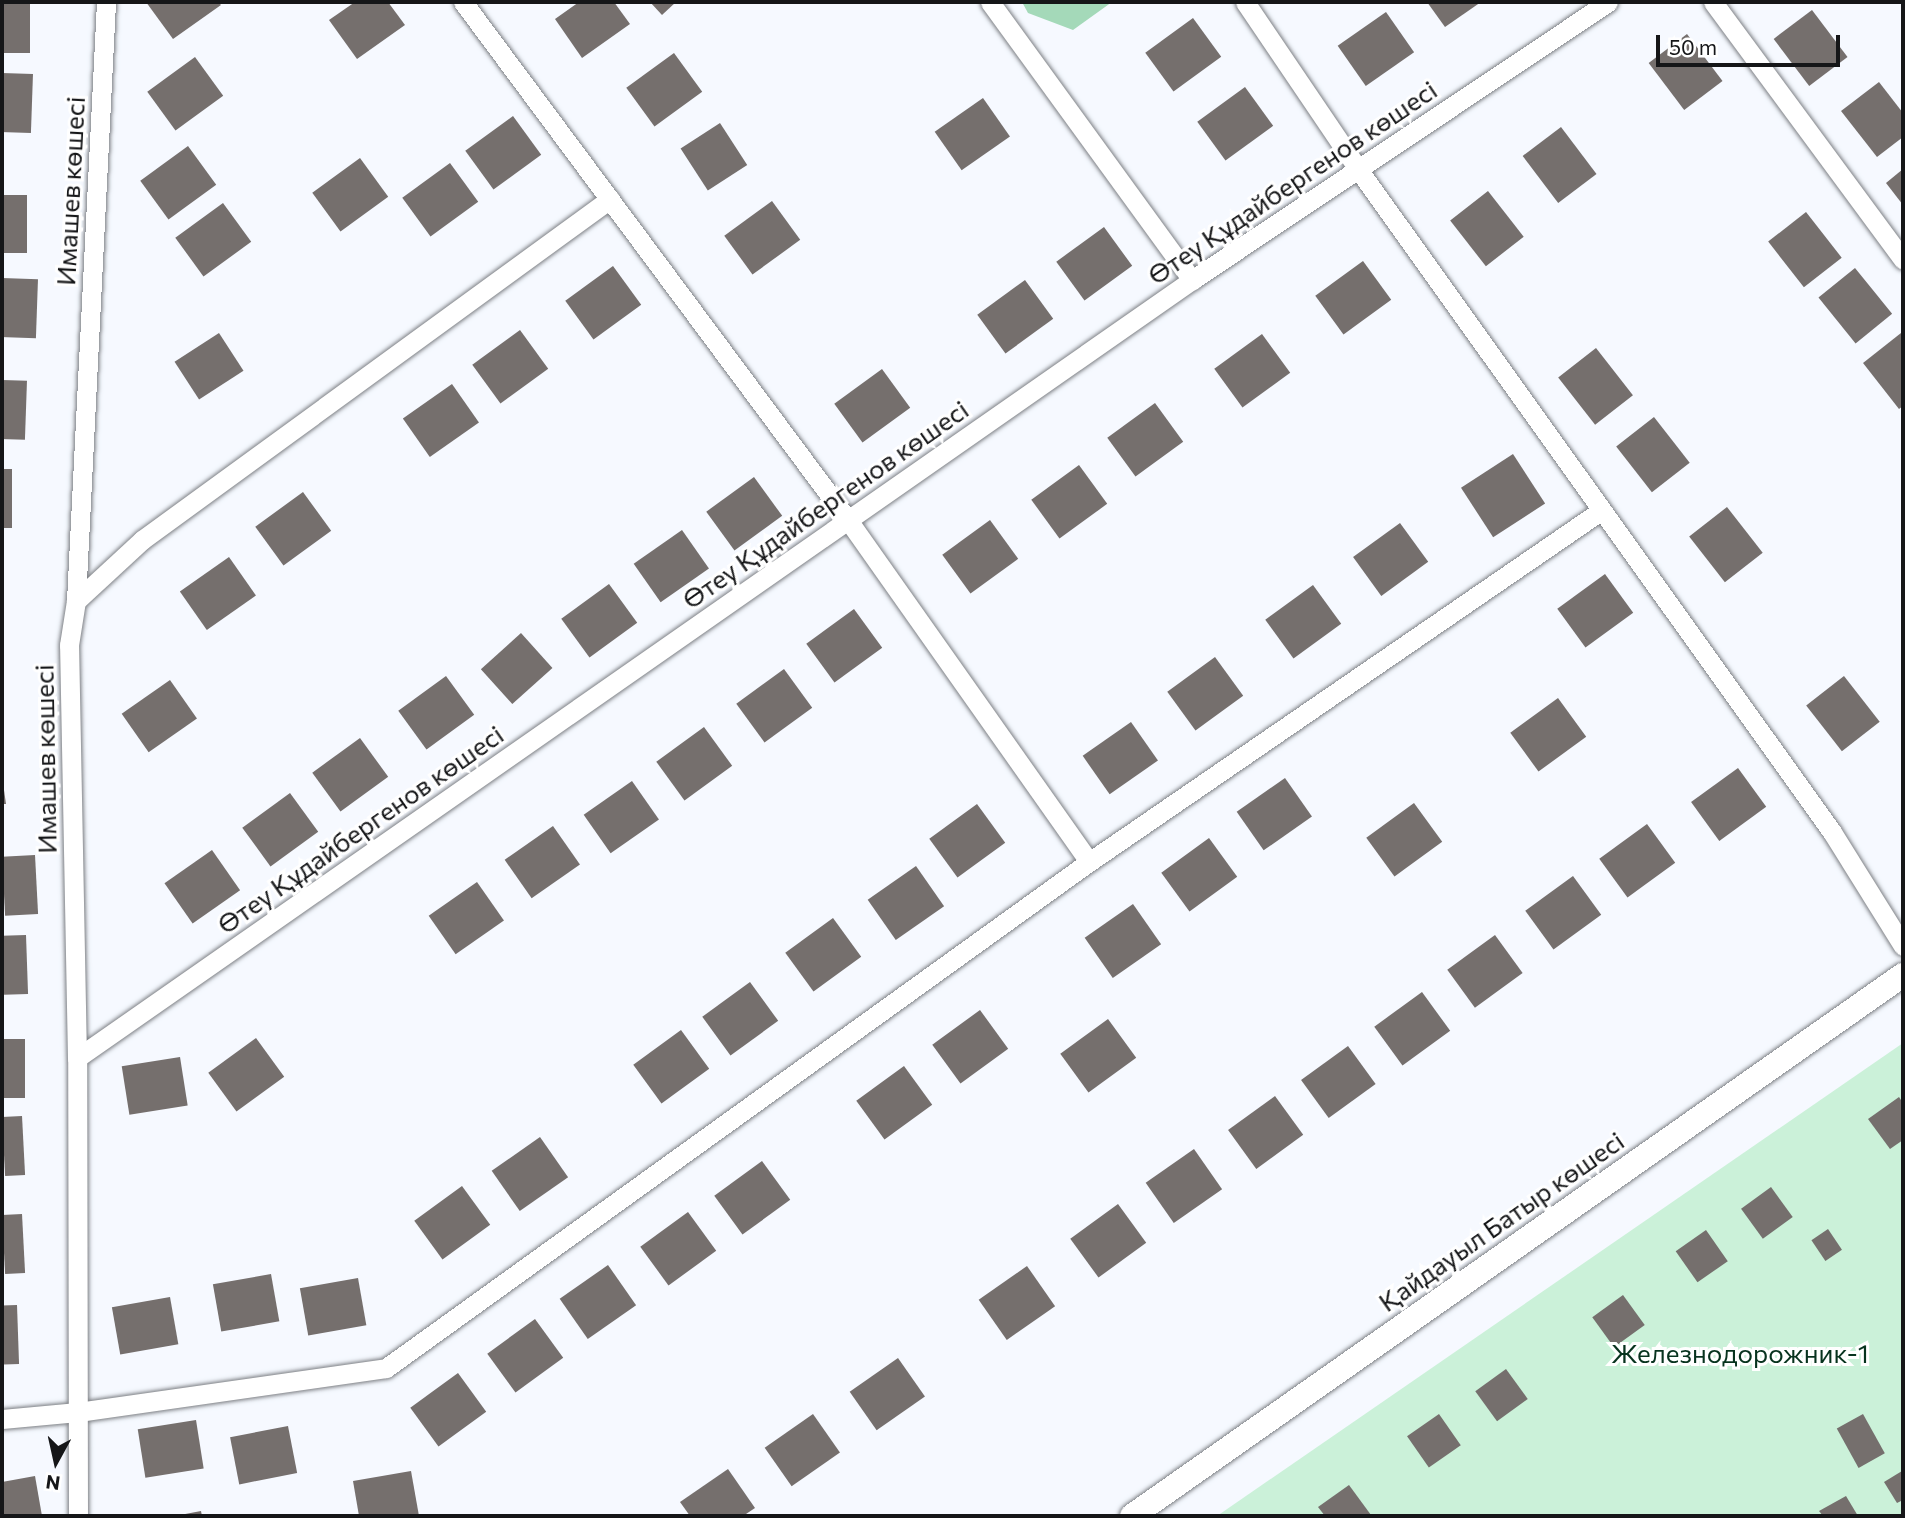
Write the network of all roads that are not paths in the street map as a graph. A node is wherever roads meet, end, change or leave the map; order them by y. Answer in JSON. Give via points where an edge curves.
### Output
{"nodes":[{"id":1,"x":106,"y":2,"type":"edge"},
{"id":2,"x":463,"y":2,"type":"edge"},
{"id":3,"x":990,"y":2,"type":"edge"},
{"id":4,"x":1245,"y":2,"type":"edge"},
{"id":5,"x":1608,"y":2,"type":"edge"},
{"id":6,"x":1713,"y":2,"type":"edge"},
{"id":7,"x":1358,"y":169,"type":"junction"},
{"id":8,"x":610,"y":199,"type":"junction"},
{"id":9,"x":1903,"y":260,"type":"edge"},
{"id":10,"x":1192,"y":280,"type":"junction"},
{"id":11,"x":1602,"y":510,"type":"junction"},
{"id":12,"x":848,"y":520,"type":"junction"},
{"id":13,"x":76,"y":601,"type":"junction"},
{"id":14,"x":1089,"y":862,"type":"junction"},
{"id":15,"x":1903,"y":946,"type":"edge"},
{"id":16,"x":1903,"y":975,"type":"edge"},
{"id":17,"x":77,"y":1058,"type":"junction"},
{"id":18,"x":78,"y":1412,"type":"junction"},
{"id":19,"x":2,"y":1419,"type":"edge"},
{"id":20,"x":78,"y":1516,"type":"edge"},
{"id":21,"x":1132,"y":1516,"type":"edge"}],
"edges":[{"from":1,"to":13,"type":"street","name":"Имашев көшесі"},
{"from":2,"to":8,"type":"street"},
{"from":3,"to":10,"type":"street"},
{"from":4,"to":7,"type":"street"},
{"from":5,"to":7,"type":"street","name":"Өтеу Құдайбергенов көшесі"},
{"from":6,"to":9,"type":"street"},
{"from":7,"to":10,"type":"street","name":"Өтеу Құдайбергенов көшесі"},
{"from":7,"to":11,"type":"street"},
{"from":8,"to":12,"type":"street"},
{"from":8,"to":13,"type":"street","via":[[142,540]]},
{"from":10,"to":12,"type":"street","name":"Өтеу Құдайбергенов көшесі"},
{"from":11,"to":14,"type":"street"},
{"from":11,"to":15,"type":"street","via":[[1832,832]]},
{"from":12,"to":14,"type":"street"},
{"from":12,"to":17,"type":"street","name":"Өтеу Құдайбергенов көшесі"},
{"from":13,"to":17,"type":"street","name":"Имашев көшесі","via":[[69,645]]},
{"from":14,"to":18,"type":"street","via":[[386,1368]]},
{"from":16,"to":21,"type":"street","name":"Қайдауыл Батыр көшесі"},
{"from":17,"to":18,"type":"street","name":"Имашев көшесі"},
{"from":18,"to":19,"type":"street"},
{"from":18,"to":20,"type":"street","name":"Имашев көшесі"}]}
